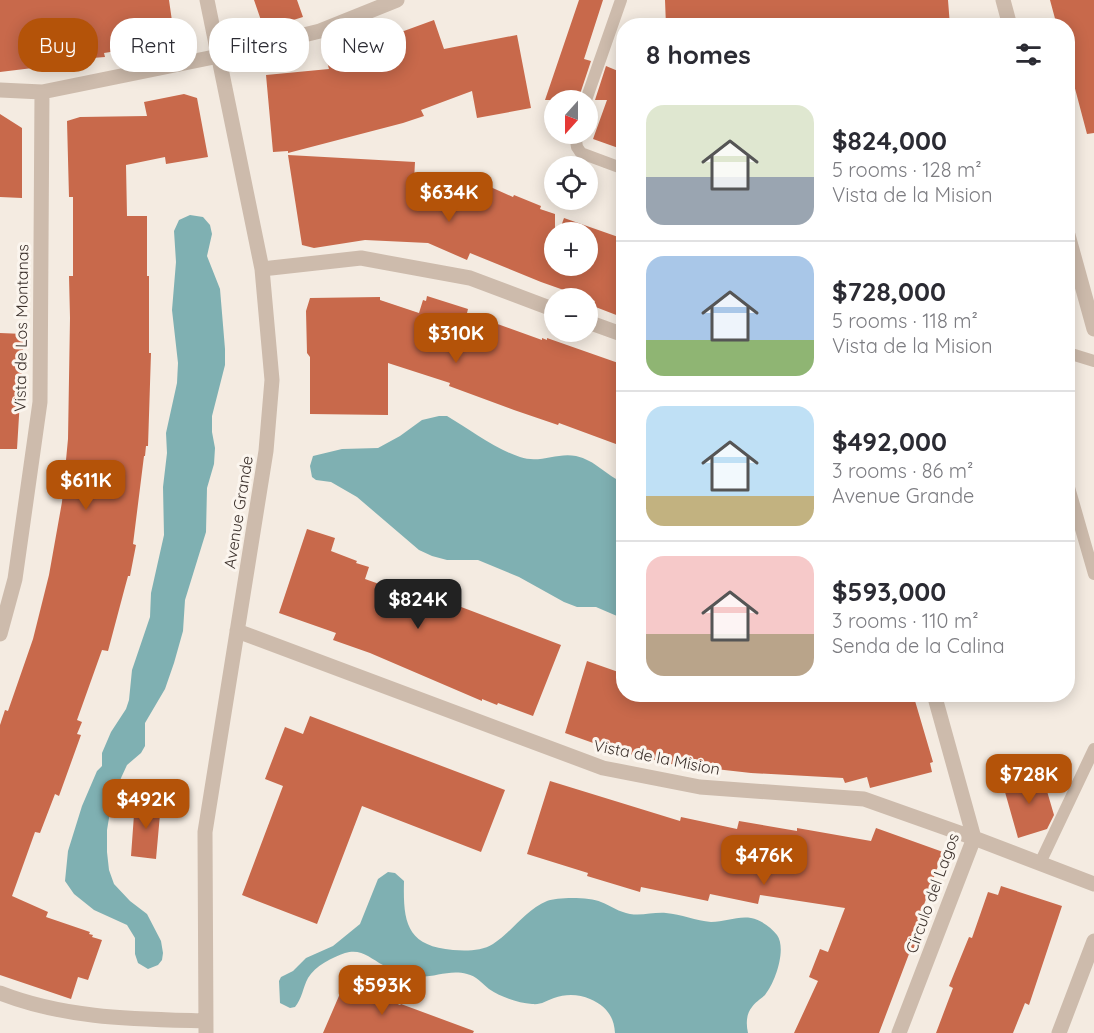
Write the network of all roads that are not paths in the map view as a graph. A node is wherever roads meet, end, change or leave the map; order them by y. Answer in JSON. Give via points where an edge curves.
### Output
{"nodes":[{"id":1,"x":207,"y":0,"type":"edge"},
{"id":2,"x":397,"y":0,"type":"edge"},
{"id":3,"x":621,"y":0,"type":"edge"},
{"id":4,"x":1004,"y":0,"type":"edge"},
{"id":5,"x":211,"y":18,"type":"edge"},
{"id":6,"x":1008,"y":18,"type":"edge"},
{"id":7,"x":309,"y":35,"type":"edge"},
{"id":8,"x":209,"y":58,"type":"edge"},
{"id":9,"x":222,"y":72,"type":"edge"},
{"id":10,"x":0,"y":90,"type":"edge"},
{"id":11,"x":590,"y":90,"type":"edge"},
{"id":12,"x":42,"y":92,"type":"junction"},
{"id":13,"x":577,"y":144,"type":"edge"},
{"id":14,"x":616,"y":166,"type":"edge"},
{"id":15,"x":1075,"y":260,"type":"edge"},
{"id":16,"x":262,"y":269,"type":"junction"},
{"id":17,"x":544,"y":306,"type":"edge"},
{"id":18,"x":598,"y":326,"type":"edge"},
{"id":19,"x":1094,"y":329,"type":"edge"},
{"id":20,"x":616,"y":333,"type":"edge"},
{"id":21,"x":1075,"y":355,"type":"edge"},
{"id":22,"x":1094,"y":361,"type":"edge"},
{"id":23,"x":1075,"y":508,"type":"edge"},
{"id":24,"x":1094,"y":574,"type":"edge"},
{"id":25,"x":237,"y":631,"type":"junction"},
{"id":26,"x":0,"y":634,"type":"edge"},
{"id":27,"x":936,"y":702,"type":"edge"},
{"id":28,"x":1094,"y":748,"type":"edge"},
{"id":29,"x":974,"y":838,"type":"junction"},
{"id":30,"x":1040,"y":863,"type":"junction"},
{"id":31,"x":1087,"y":881,"type":"edge"},
{"id":32,"x":1094,"y":941,"type":"edge"},
{"id":33,"x":0,"y":993,"type":"edge"},
{"id":34,"x":208,"y":1029,"type":"edge"},
{"id":35,"x":899,"y":1033,"type":"edge"},
{"id":36,"x":1059,"y":1033,"type":"edge"}],
"edges":[{"from":1,"to":5,"type":"street","name":"Avenue Grande"},
{"from":2,"to":7,"type":"street"},
{"from":3,"to":11,"type":"lane"},
{"from":4,"to":6,"type":"street"},
{"from":8,"to":12,"type":"street"},
{"from":9,"to":16,"type":"street","name":"Avenue Grande"},
{"from":10,"to":12,"type":"street"},
{"from":12,"to":26,"type":"street","name":"Vista de Los Montanas","via":[[40,402],[15,579]]},
{"from":13,"to":14,"type":"lane","via":[[581,153]]},
{"from":15,"to":19,"type":"street"},
{"from":16,"to":17,"type":"street","via":[[361,258],[470,278]]},
{"from":16,"to":25,"type":"street","name":"Avenue Grande","via":[[272,380],[266,451]]},
{"from":18,"to":20,"type":"street"},
{"from":21,"to":22,"type":"lane"},
{"from":23,"to":24,"type":"lane"},
{"from":25,"to":29,"type":"street","name":"Vista de la Mision","via":[[603,768],[700,787],[864,799]]},
{"from":25,"to":34,"type":"street","name":"Avenue Grande","via":[[205,832]]},
{"from":27,"to":29,"type":"street","name":"Circulo del Lagos"},
{"from":28,"to":30,"type":"lane"},
{"from":29,"to":30,"type":"street","name":"Vista de la Mision"},
{"from":29,"to":35,"type":"street","name":"Circulo del Lagos"},
{"from":30,"to":31,"type":"street","name":"Vista de la Mision"},
{"from":32,"to":36,"type":"street"},
{"from":33,"to":34,"type":"street","via":[[24,1002],[100,1017]]}]}
